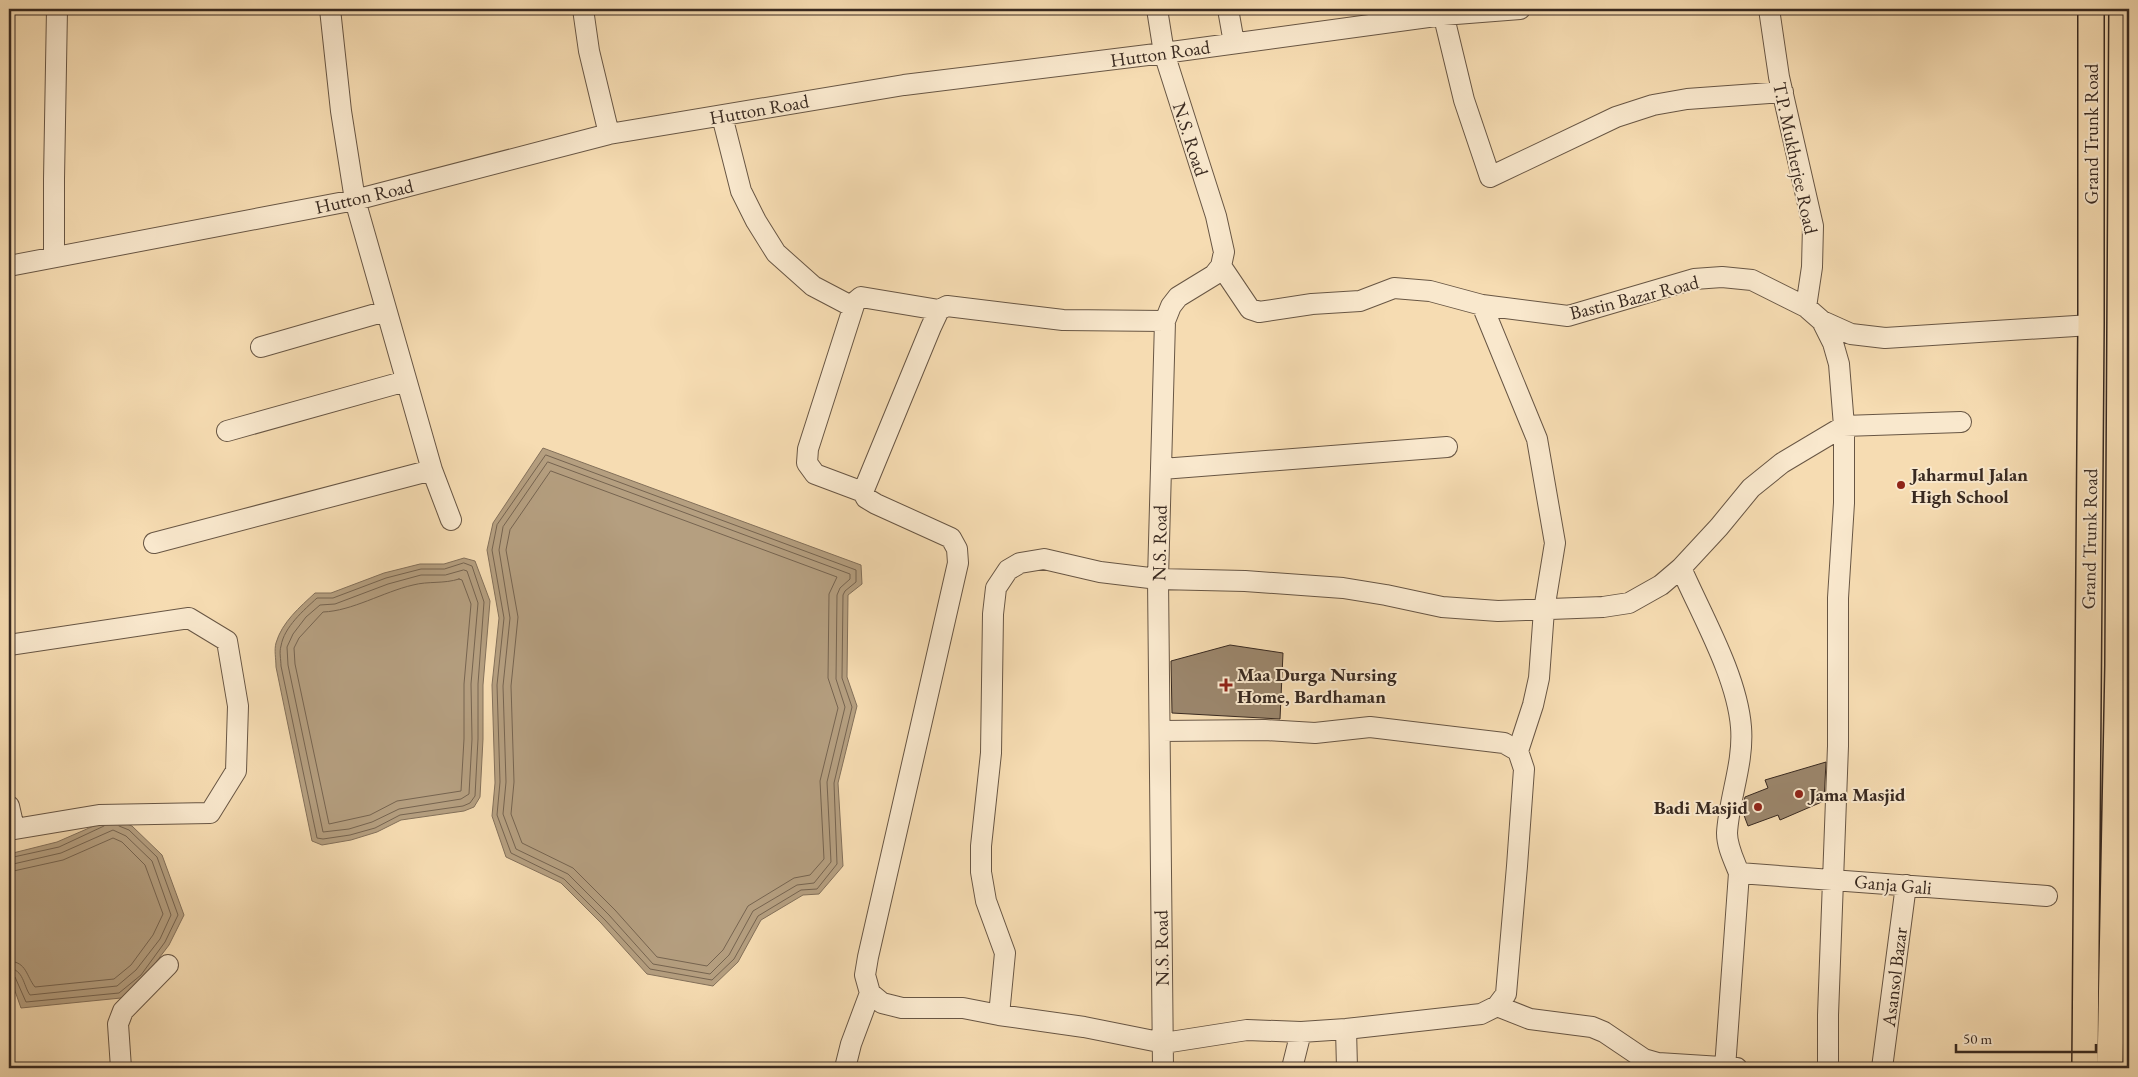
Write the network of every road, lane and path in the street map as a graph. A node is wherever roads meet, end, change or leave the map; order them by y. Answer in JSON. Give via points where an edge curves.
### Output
{"nodes":[{"id":1,"x":57,"y":9,"type":"edge"},
{"id":2,"x":330,"y":9,"type":"edge"},
{"id":3,"x":584,"y":9,"type":"edge"},
{"id":4,"x":1157,"y":9,"type":"edge"},
{"id":5,"x":1228,"y":9,"type":"edge"},
{"id":6,"x":1520,"y":9,"type":"edge"},
{"id":7,"x":1769,"y":9,"type":"edge"},
{"id":8,"x":2091,"y":9,"type":"edge"},
{"id":9,"x":2122,"y":9,"type":"edge"},
{"id":10,"x":1443,"y":12,"type":"edge"},
{"id":11,"x":1234,"y":43,"type":"junction"},
{"id":12,"x":1164,"y":53,"type":"junction"},
{"id":13,"x":1783,"y":92,"type":"junction"},
{"id":14,"x":722,"y":116,"type":"junction"},
{"id":15,"x":609,"y":134,"type":"junction"},
{"id":16,"x":355,"y":200,"type":"junction"},
{"id":17,"x":54,"y":257,"type":"junction"},
{"id":18,"x":9,"y":266,"type":"edge"},
{"id":19,"x":1221,"y":266,"type":"junction"},
{"id":20,"x":1482,"y":305,"type":"junction"},
{"id":21,"x":853,"y":307,"type":"junction"},
{"id":22,"x":1806,"y":307,"type":"junction"},
{"id":23,"x":939,"y":310,"type":"junction"},
{"id":24,"x":386,"y":311,"type":"junction"},
{"id":25,"x":1165,"y":321,"type":"junction"},
{"id":26,"x":1822,"y":321,"type":"junction"},
{"id":27,"x":2091,"y":325,"type":"junction"},
{"id":28,"x":261,"y":347,"type":"dead end"},
{"id":29,"x":406,"y":381,"type":"junction"},
{"id":30,"x":1961,"y":422,"type":"dead end"},
{"id":31,"x":1844,"y":426,"type":"junction"},
{"id":32,"x":227,"y":431,"type":"dead end"},
{"id":33,"x":1447,"y":448,"type":"dead end"},
{"id":34,"x":1162,"y":469,"type":"junction"},
{"id":35,"x":432,"y":470,"type":"junction"},
{"id":36,"x":863,"y":492,"type":"junction"},
{"id":37,"x":452,"y":520,"type":"dead end"},
{"id":38,"x":154,"y":543,"type":"dead end"},
{"id":39,"x":1681,"y":568,"type":"junction"},
{"id":40,"x":1158,"y":579,"type":"junction"},
{"id":41,"x":1544,"y":610,"type":"junction"},
{"id":42,"x":9,"y":645,"type":"edge"},
{"id":43,"x":2123,"y":665,"type":"edge"},
{"id":44,"x":2088,"y":666,"type":"junction"},
{"id":45,"x":1161,"y":731,"type":"junction"},
{"id":46,"x":1518,"y":751,"type":"junction"},
{"id":47,"x":9,"y":806,"type":"edge"},
{"id":48,"x":12,"y":829,"type":"edge"},
{"id":49,"x":1739,"y":873,"type":"junction"},
{"id":50,"x":1834,"y":879,"type":"junction"},
{"id":51,"x":1906,"y":885,"type":"junction"},
{"id":52,"x":2047,"y":896,"type":"dead end"},
{"id":53,"x":168,"y":965,"type":"dead end"},
{"id":54,"x":870,"y":993,"type":"junction"},
{"id":55,"x":1497,"y":1006,"type":"junction"},
{"id":56,"x":999,"y":1015,"type":"junction"},
{"id":57,"x":1346,"y":1029,"type":"junction"},
{"id":58,"x":1301,"y":1032,"type":"junction"},
{"id":59,"x":1164,"y":1043,"type":"junction"},
{"id":60,"x":121,"y":1068,"type":"edge"},
{"id":61,"x":845,"y":1068,"type":"edge"},
{"id":62,"x":1163,"y":1068,"type":"edge"},
{"id":63,"x":1292,"y":1068,"type":"edge"},
{"id":64,"x":1348,"y":1068,"type":"edge"},
{"id":65,"x":1729,"y":1068,"type":"edge"},
{"id":66,"x":1828,"y":1068,"type":"edge"},
{"id":67,"x":1882,"y":1068,"type":"edge"},
{"id":68,"x":2085,"y":1068,"type":"edge"},
{"id":69,"x":2110,"y":1068,"type":"edge"}],
"edges":[{"from":1,"to":17,"type":"street"},
{"from":2,"to":16,"type":"street"},
{"from":3,"to":15,"type":"street","via":[[589,51]]},
{"from":4,"to":12,"type":"street","name":"N.S. Road"},
{"from":5,"to":11,"type":"street"},
{"from":6,"to":10,"type":"street","name":"Hutton Road"},
{"from":7,"to":13,"type":"street","name":"T.P. Mukherjee Road"},
{"from":8,"to":27,"type":"main road","name":"Grand Trunk Road"},
{"from":9,"to":43,"type":"main road"},
{"from":10,"to":11,"type":"street","name":"Hutton Road"},
{"from":10,"to":13,"type":"street","via":[[1464,100],[1490,177],[1616,116],[1653,105],[1687,99]]},
{"from":11,"to":12,"type":"street","name":"Hutton Road"},
{"from":12,"to":14,"type":"street","name":"Hutton Road","via":[[904,85]]},
{"from":12,"to":19,"type":"street","name":"N.S. Road","via":[[1220,232],[1224,252]]},
{"from":13,"to":22,"type":"street","name":"T.P. Mukherjee Road","via":[[1812,226],[1812,267]]},
{"from":14,"to":15,"type":"street","name":"Hutton Road"},
{"from":14,"to":21,"type":"street","via":[[741,191],[776,253],[813,286]]},
{"from":15,"to":16,"type":"street","name":"Hutton Road"},
{"from":16,"to":17,"type":"street","name":"Hutton Road"},
{"from":16,"to":24,"type":"street"},
{"from":17,"to":18,"type":"street","name":"Hutton Road"},
{"from":19,"to":20,"type":"street","name":"Bastin Bazar Road","via":[[1250,309],[1258,312],[1360,301],[1394,288],[1430,291]]},
{"from":19,"to":25,"type":"street","name":"N.S. Road","via":[[1214,275],[1178,297]]},
{"from":20,"to":22,"type":"street","name":"Bastin Bazar Road","via":[[1568,316],[1694,279],[1722,277],[1752,280]]},
{"from":20,"to":41,"type":"street","via":[[1537,439],[1555,543]]},
{"from":21,"to":23,"type":"street","via":[[860,297]]},
{"from":21,"to":36,"type":"street","via":[[808,449],[807,464],[815,474]]},
{"from":22,"to":26,"type":"street","name":"Bastin Bazar Road"},
{"from":23,"to":25,"type":"street","via":[[947,306],[1063,320]]},
{"from":23,"to":36,"type":"street"},
{"from":24,"to":28,"type":"street"},
{"from":24,"to":29,"type":"street"},
{"from":25,"to":34,"type":"street","name":"N.S. Road"},
{"from":26,"to":27,"type":"street","name":"Bastin Bazar Road","via":[[1851,334],[1885,338]]},
{"from":26,"to":31,"type":"street","via":[[1839,364]]},
{"from":27,"to":44,"type":"main road","name":"Grand Trunk Road"},
{"from":29,"to":32,"type":"street"},
{"from":29,"to":35,"type":"street"},
{"from":30,"to":31,"type":"street"},
{"from":31,"to":39,"type":"street","via":[[1782,464],[1751,488]]},
{"from":31,"to":50,"type":"street"},
{"from":33,"to":34,"type":"street"},
{"from":34,"to":40,"type":"street","name":"N.S. Road"},
{"from":35,"to":37,"type":"street"},
{"from":35,"to":38,"type":"street"},
{"from":36,"to":54,"type":"street","via":[[876,504],[951,538],[957,549],[958,563],[868,957],[865,975]]},
{"from":39,"to":41,"type":"street","via":[[1661,585],[1629,603]]},
{"from":39,"to":49,"type":"street","via":[[1724,663],[1737,701],[1740,752],[1727,834]]},
{"from":40,"to":41,"type":"street","via":[[1334,588],[1442,607]]},
{"from":40,"to":45,"type":"street","name":"N.S. Road"},
{"from":40,"to":56,"type":"street","via":[[1100,572],[1044,559],[1020,563],[1008,570],[996,588],[992,753],[981,863],[986,901],[1005,953]]},
{"from":41,"to":46,"type":"street","via":[[1539,678]]},
{"from":42,"to":48,"type":"street","via":[[189,618],[226,641],[238,706],[236,771],[210,812],[99,815]]},
{"from":43,"to":44,"type":"street"},
{"from":43,"to":69,"type":"main road"},
{"from":44,"to":68,"type":"main road","name":"Grand Trunk Road"},
{"from":45,"to":46,"type":"street","via":[[1315,733],[1370,727],[1504,743]]},
{"from":45,"to":59,"type":"street","name":"N.S. Road","via":[[1160,937]]},
{"from":46,"to":55,"type":"street","via":[[1524,769],[1518,866],[1506,994]]},
{"from":47,"to":48,"type":"street"},
{"from":49,"to":50,"type":"street","name":"Ganja Gali"},
{"from":49,"to":65,"type":"street"},
{"from":50,"to":51,"type":"street","name":"Ganja Gali"},
{"from":50,"to":66,"type":"street"},
{"from":51,"to":52,"type":"street","name":"Ganja Gali"},
{"from":51,"to":67,"type":"street","name":"Asansol Bazar"},
{"from":53,"to":60,"type":"street","via":[[123,1011],[118,1024]]},
{"from":54,"to":56,"type":"street","via":[[882,1003],[902,1008],[963,1008]]},
{"from":54,"to":61,"type":"street"},
{"from":55,"to":57,"type":"street","via":[[1480,1014]]},
{"from":55,"to":65,"type":"street","via":[[1530,1019],[1592,1027],[1644,1059],[1658,1063]]},
{"from":56,"to":59,"type":"street"},
{"from":57,"to":58,"type":"street"},
{"from":57,"to":64,"type":"street"},
{"from":58,"to":59,"type":"street","via":[[1247,1030]]},
{"from":58,"to":63,"type":"street"},
{"from":59,"to":62,"type":"street","name":"N.S. Road"}]}
